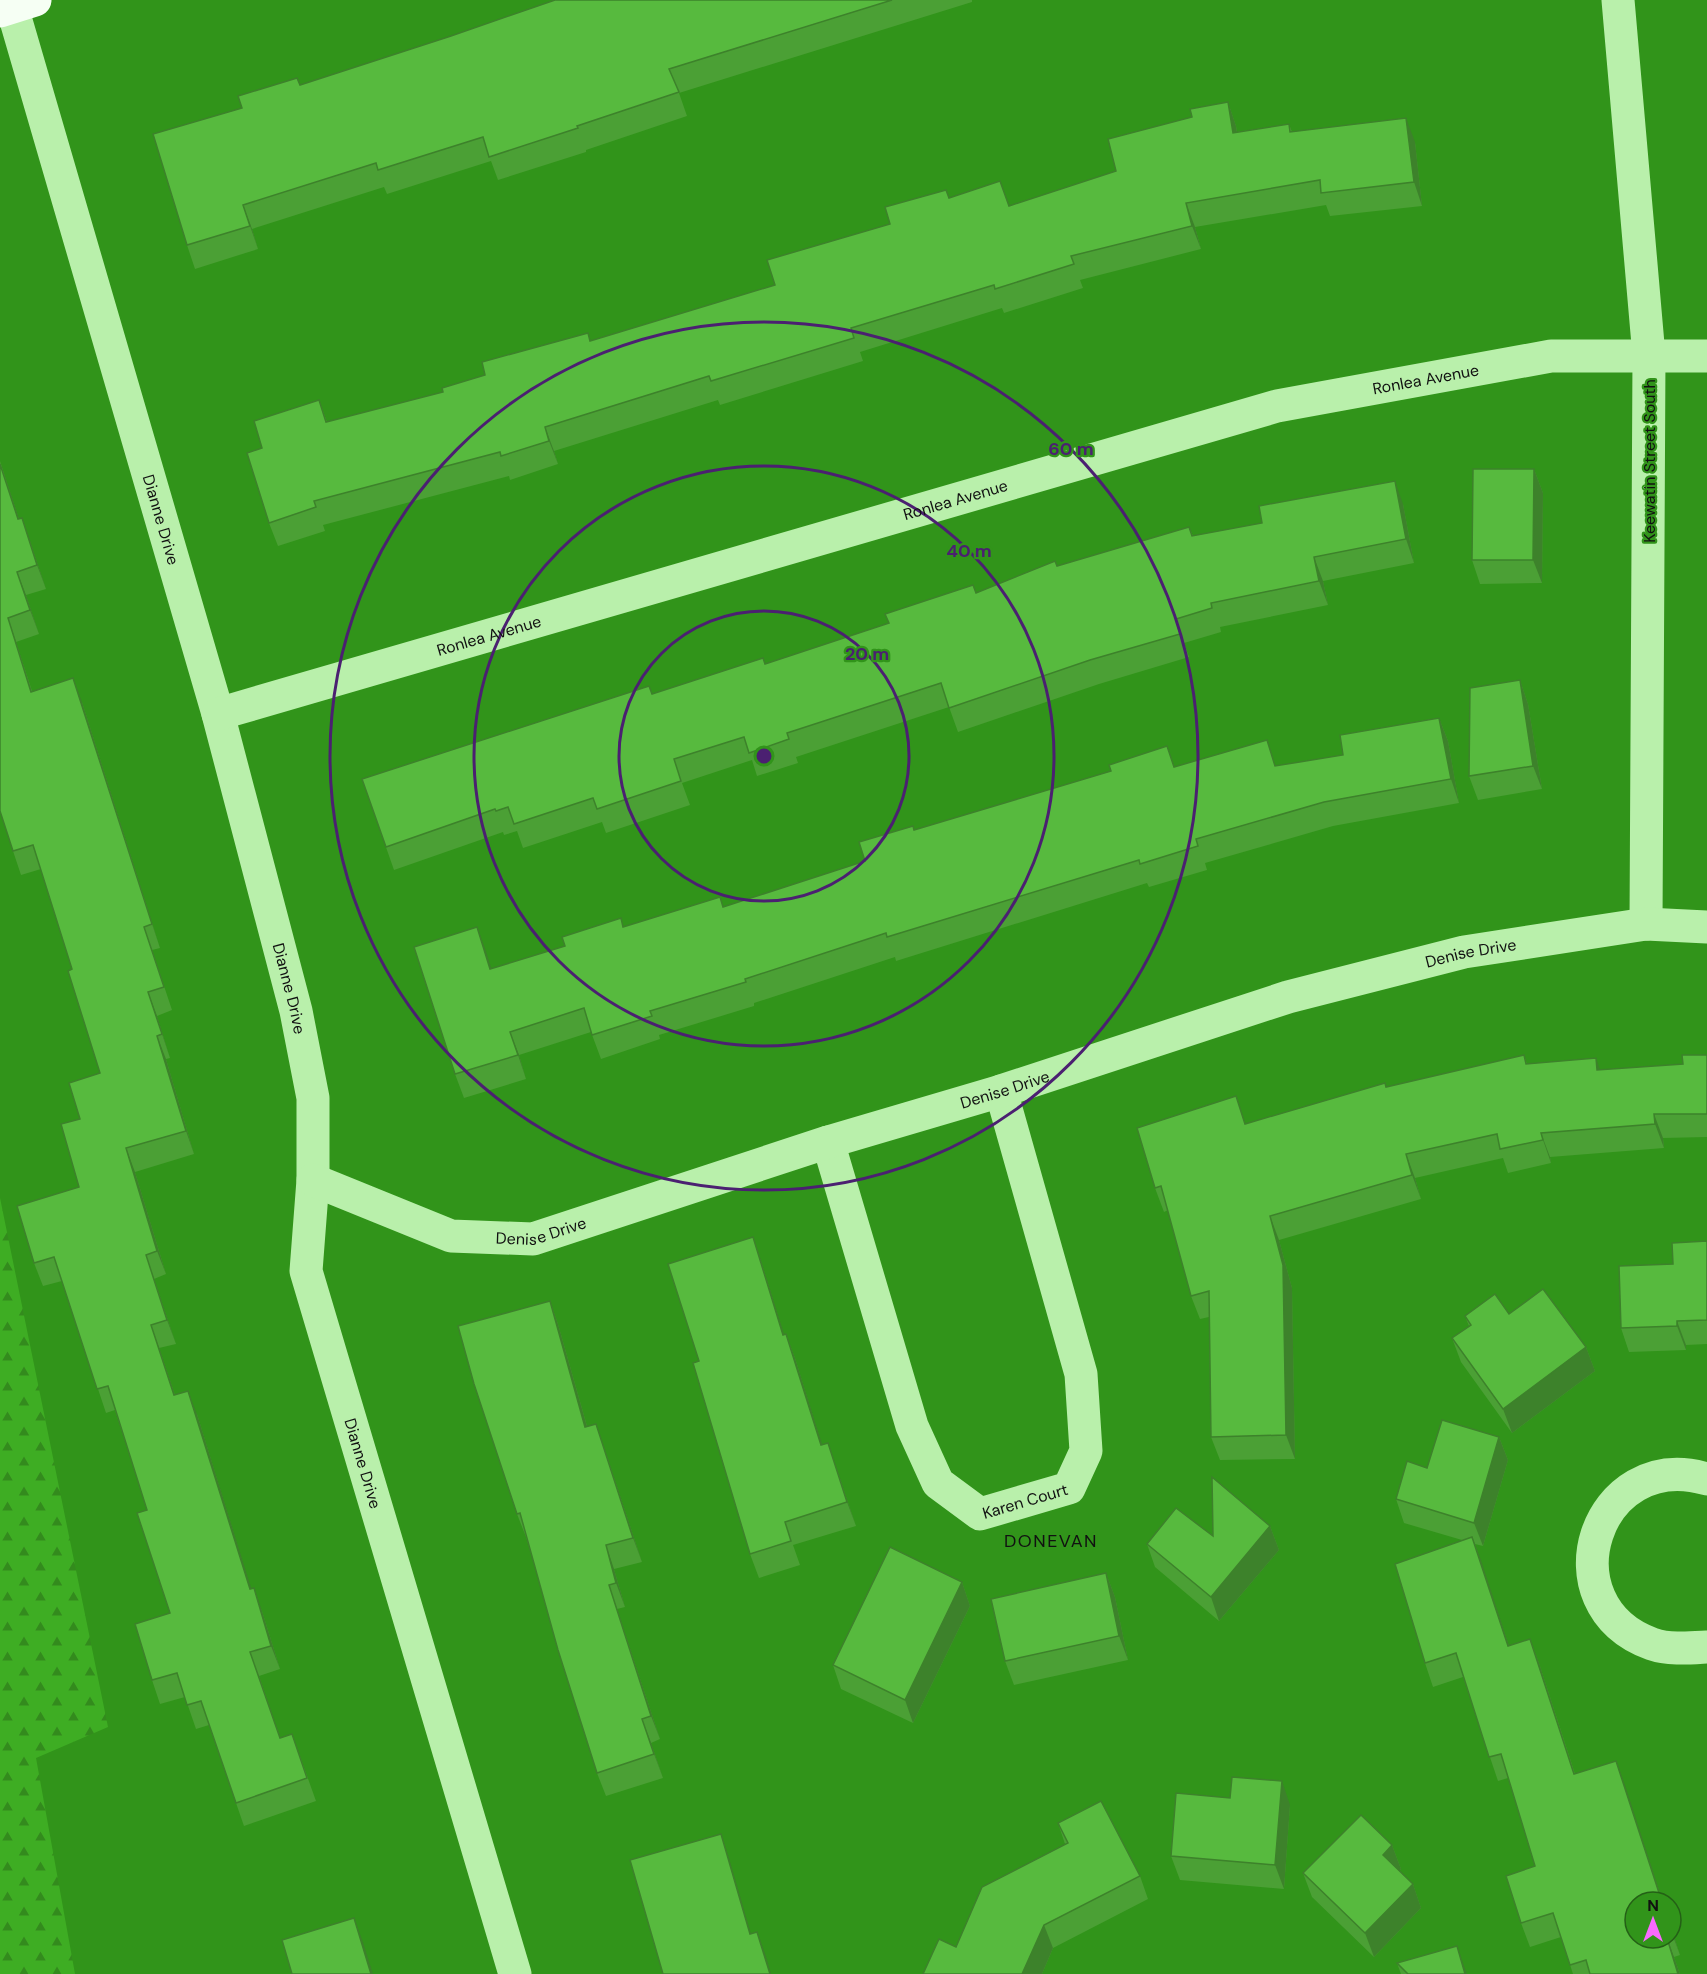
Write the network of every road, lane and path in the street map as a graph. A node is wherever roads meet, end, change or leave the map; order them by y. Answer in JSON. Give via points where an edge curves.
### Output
{"nodes":[{"id":1,"x":1618,"y":0,"type":"edge"},
{"id":2,"x":16,"y":6,"type":"edge"},
{"id":3,"x":1649,"y":356,"type":"junction"},
{"id":4,"x":1707,"y":356,"type":"edge"},
{"id":5,"x":218,"y":714,"type":"junction"},
{"id":6,"x":1646,"y":924,"type":"junction"},
{"id":7,"x":1707,"y":927,"type":"edge"},
{"id":8,"x":1001,"y":1091,"type":"junction"},
{"id":9,"x":828,"y":1142,"type":"junction"},
{"id":10,"x":314,"y":1180,"type":"junction"},
{"id":11,"x":1707,"y":1479,"type":"edge"},
{"id":12,"x":1707,"y":1647,"type":"edge"},
{"id":13,"x":515,"y":1974,"type":"edge"}],
"edges":[{"from":1,"to":3,"type":"street","name":"Keewatin Street South"},
{"from":2,"to":5,"type":"street","name":"Dianne Drive"},
{"from":3,"to":4,"type":"street","name":"Ronlea Avenue"},
{"from":3,"to":5,"type":"street","name":"Ronlea Avenue","via":[[1551,356],[1277,406]]},
{"from":3,"to":6,"type":"street","name":"Keewatin Street South"},
{"from":5,"to":10,"type":"street","name":"Dianne Drive","via":[[296,1011],[313,1098]]},
{"from":6,"to":7,"type":"street","name":"Denise Drive"},
{"from":6,"to":8,"type":"street","name":"Denise Drive","via":[[1464,952],[1288,997]]},
{"from":8,"to":9,"type":"street","name":"Denise Drive"},
{"from":8,"to":9,"type":"street","name":"Karen Court","via":[[1081,1374],[1086,1450],[1069,1488],[980,1514],[938,1483],[912,1426]]},
{"from":9,"to":10,"type":"street","name":"Denise Drive","via":[[533,1239],[451,1236]]},
{"from":10,"to":13,"type":"street","name":"Dianne Drive","via":[[306,1271]]},
{"from":11,"to":12,"type":"street","via":[[1663,1475],[1636,1484],[1614,1502],[1599,1525],[1591,1554],[1594,1584],[1606,1611],[1627,1632],[1654,1645]]}]}
